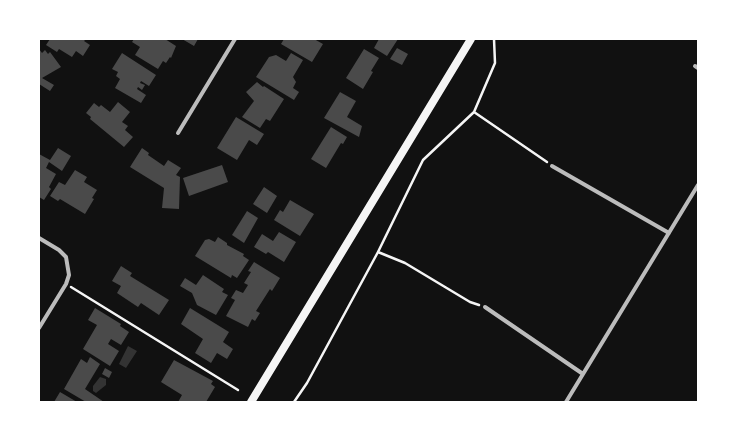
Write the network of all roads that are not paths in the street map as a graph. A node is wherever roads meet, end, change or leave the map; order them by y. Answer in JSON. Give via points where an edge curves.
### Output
{"nodes":[{"id":1,"x":235,"y":39,"type":"edge"},
{"id":2,"x":471,"y":39,"type":"edge"},
{"id":3,"x":178,"y":133,"type":"dead end"},
{"id":4,"x":552,"y":166,"type":"road end"},
{"id":5,"x":698,"y":185,"type":"edge"},
{"id":6,"x":669,"y":233,"type":"junction"},
{"id":7,"x":39,"y":238,"type":"edge"},
{"id":8,"x":485,"y":307,"type":"road end"},
{"id":9,"x":39,"y":328,"type":"edge"},
{"id":10,"x":583,"y":374,"type":"junction"},
{"id":11,"x":251,"y":402,"type":"edge"},
{"id":12,"x":566,"y":402,"type":"edge"}],
"edges":[{"from":1,"to":3,"type":"street"},
{"from":2,"to":11,"type":"main road"},
{"from":4,"to":6,"type":"street"},
{"from":5,"to":6,"type":"street"},
{"from":6,"to":10,"type":"street"},
{"from":7,"to":9,"type":"street","via":[[66,257],[69,275]]},
{"from":8,"to":10,"type":"street"},
{"from":10,"to":12,"type":"street"}]}
